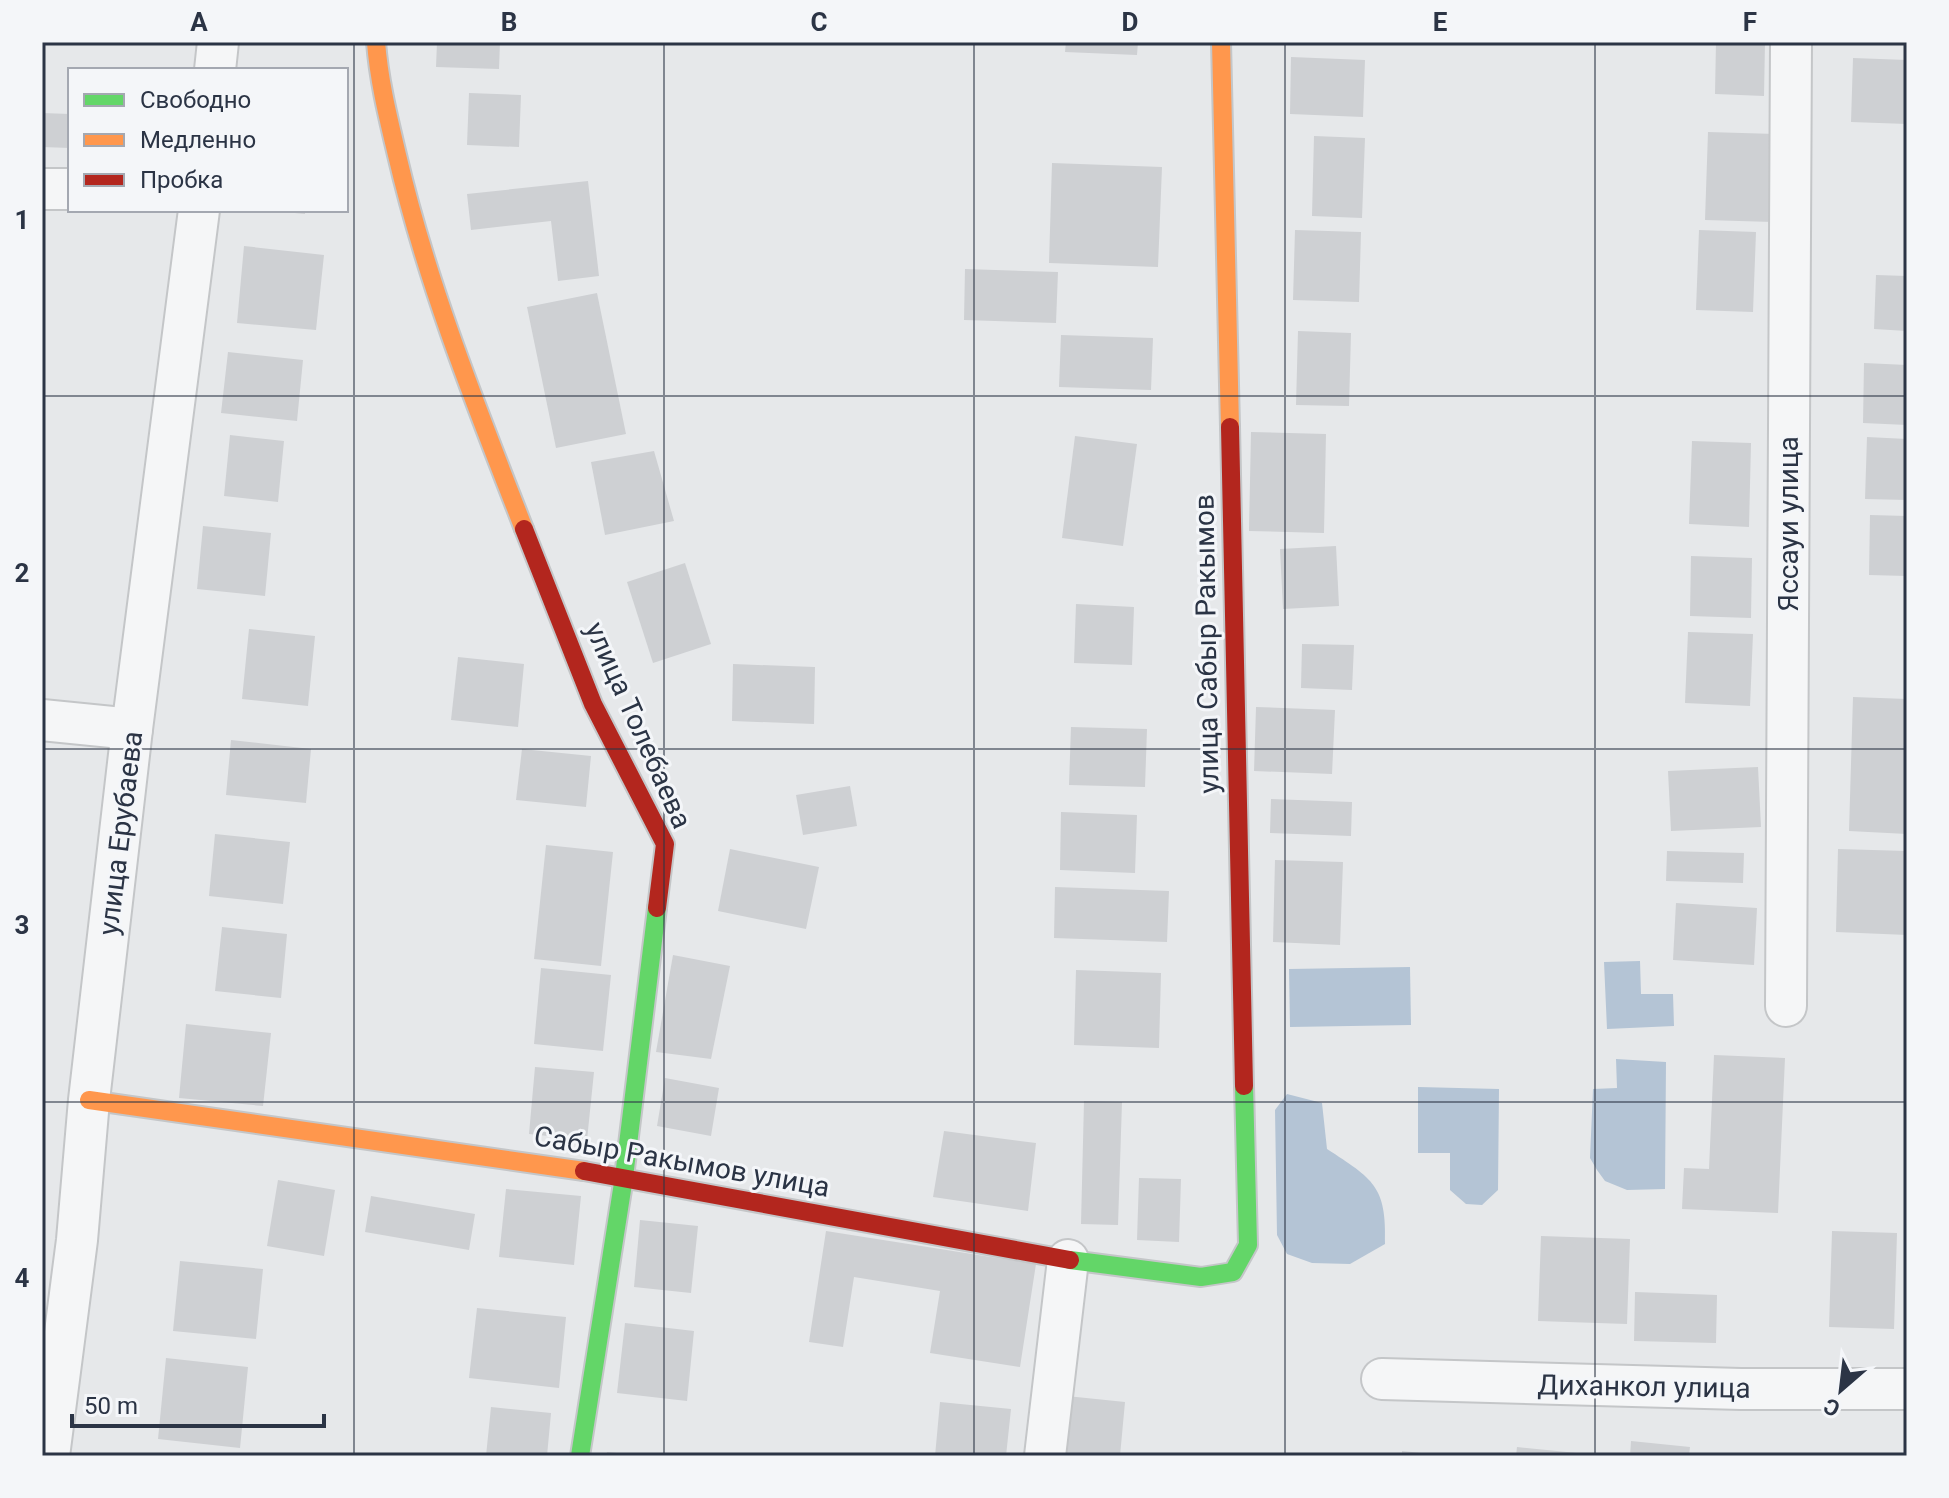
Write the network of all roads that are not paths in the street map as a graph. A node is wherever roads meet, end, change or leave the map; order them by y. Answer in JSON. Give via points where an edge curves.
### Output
{"nodes":[{"id":1,"x":218,"y":42,"type":"edge"},
{"id":2,"x":376,"y":42,"type":"edge"},
{"id":3,"x":1221,"y":42,"type":"edge"},
{"id":4,"x":1791,"y":42,"type":"edge"},
{"id":5,"x":215,"y":68,"type":"edge"},
{"id":6,"x":42,"y":189,"type":"edge"},
{"id":7,"x":68,"y":189,"type":"edge"},
{"id":8,"x":199,"y":212,"type":"edge"},
{"id":9,"x":42,"y":720,"type":"edge"},
{"id":10,"x":132,"y":729,"type":"junction"},
{"id":11,"x":1786,"y":1006,"type":"dead end"},
{"id":12,"x":89,"y":1100,"type":"junction"},
{"id":13,"x":624,"y":1177,"type":"junction"},
{"id":14,"x":60,"y":1240,"type":"edge"},
{"id":15,"x":1248,"y":1245,"type":"joint"},
{"id":16,"x":1068,"y":1260,"type":"junction"},
{"id":17,"x":1382,"y":1379,"type":"dead end"},
{"id":18,"x":1907,"y":1389,"type":"edge"},
{"id":19,"x":49,"y":1456,"type":"edge"},
{"id":20,"x":580,"y":1456,"type":"edge"},
{"id":21,"x":1045,"y":1456,"type":"edge"}],
"edges":[{"from":1,"to":5,"type":"street"},
{"from":2,"to":13,"type":"street","name":"улица Толебаева","via":[[379,79],[408,204],[449,336],[593,704],[665,844]]},
{"from":3,"to":15,"type":"street","name":"улица Сабыр Ракымов"},
{"from":4,"to":11,"type":"street","name":"Яссауи улица"},
{"from":6,"to":7,"type":"street"},
{"from":8,"to":10,"type":"street","name":"улица Ерубаева"},
{"from":9,"to":10,"type":"street"},
{"from":10,"to":12,"type":"street","name":"улица Ерубаева"},
{"from":12,"to":13,"type":"street","name":"Сабыр Ракымов улица"},
{"from":12,"to":14,"type":"street","name":"улица Ерубаева"},
{"from":13,"to":16,"type":"street","name":"Сабыр Ракымов улица"},
{"from":13,"to":20,"type":"street","name":"улица Толебаева"},
{"from":14,"to":19,"type":"street","name":"улица Ерубаева"},
{"from":15,"to":16,"type":"street","name":"Сабыр Ракымов улица","via":[[1233,1272],[1201,1277]]},
{"from":16,"to":21,"type":"street"},
{"from":17,"to":18,"type":"street","name":"Диханкол улица"}]}
